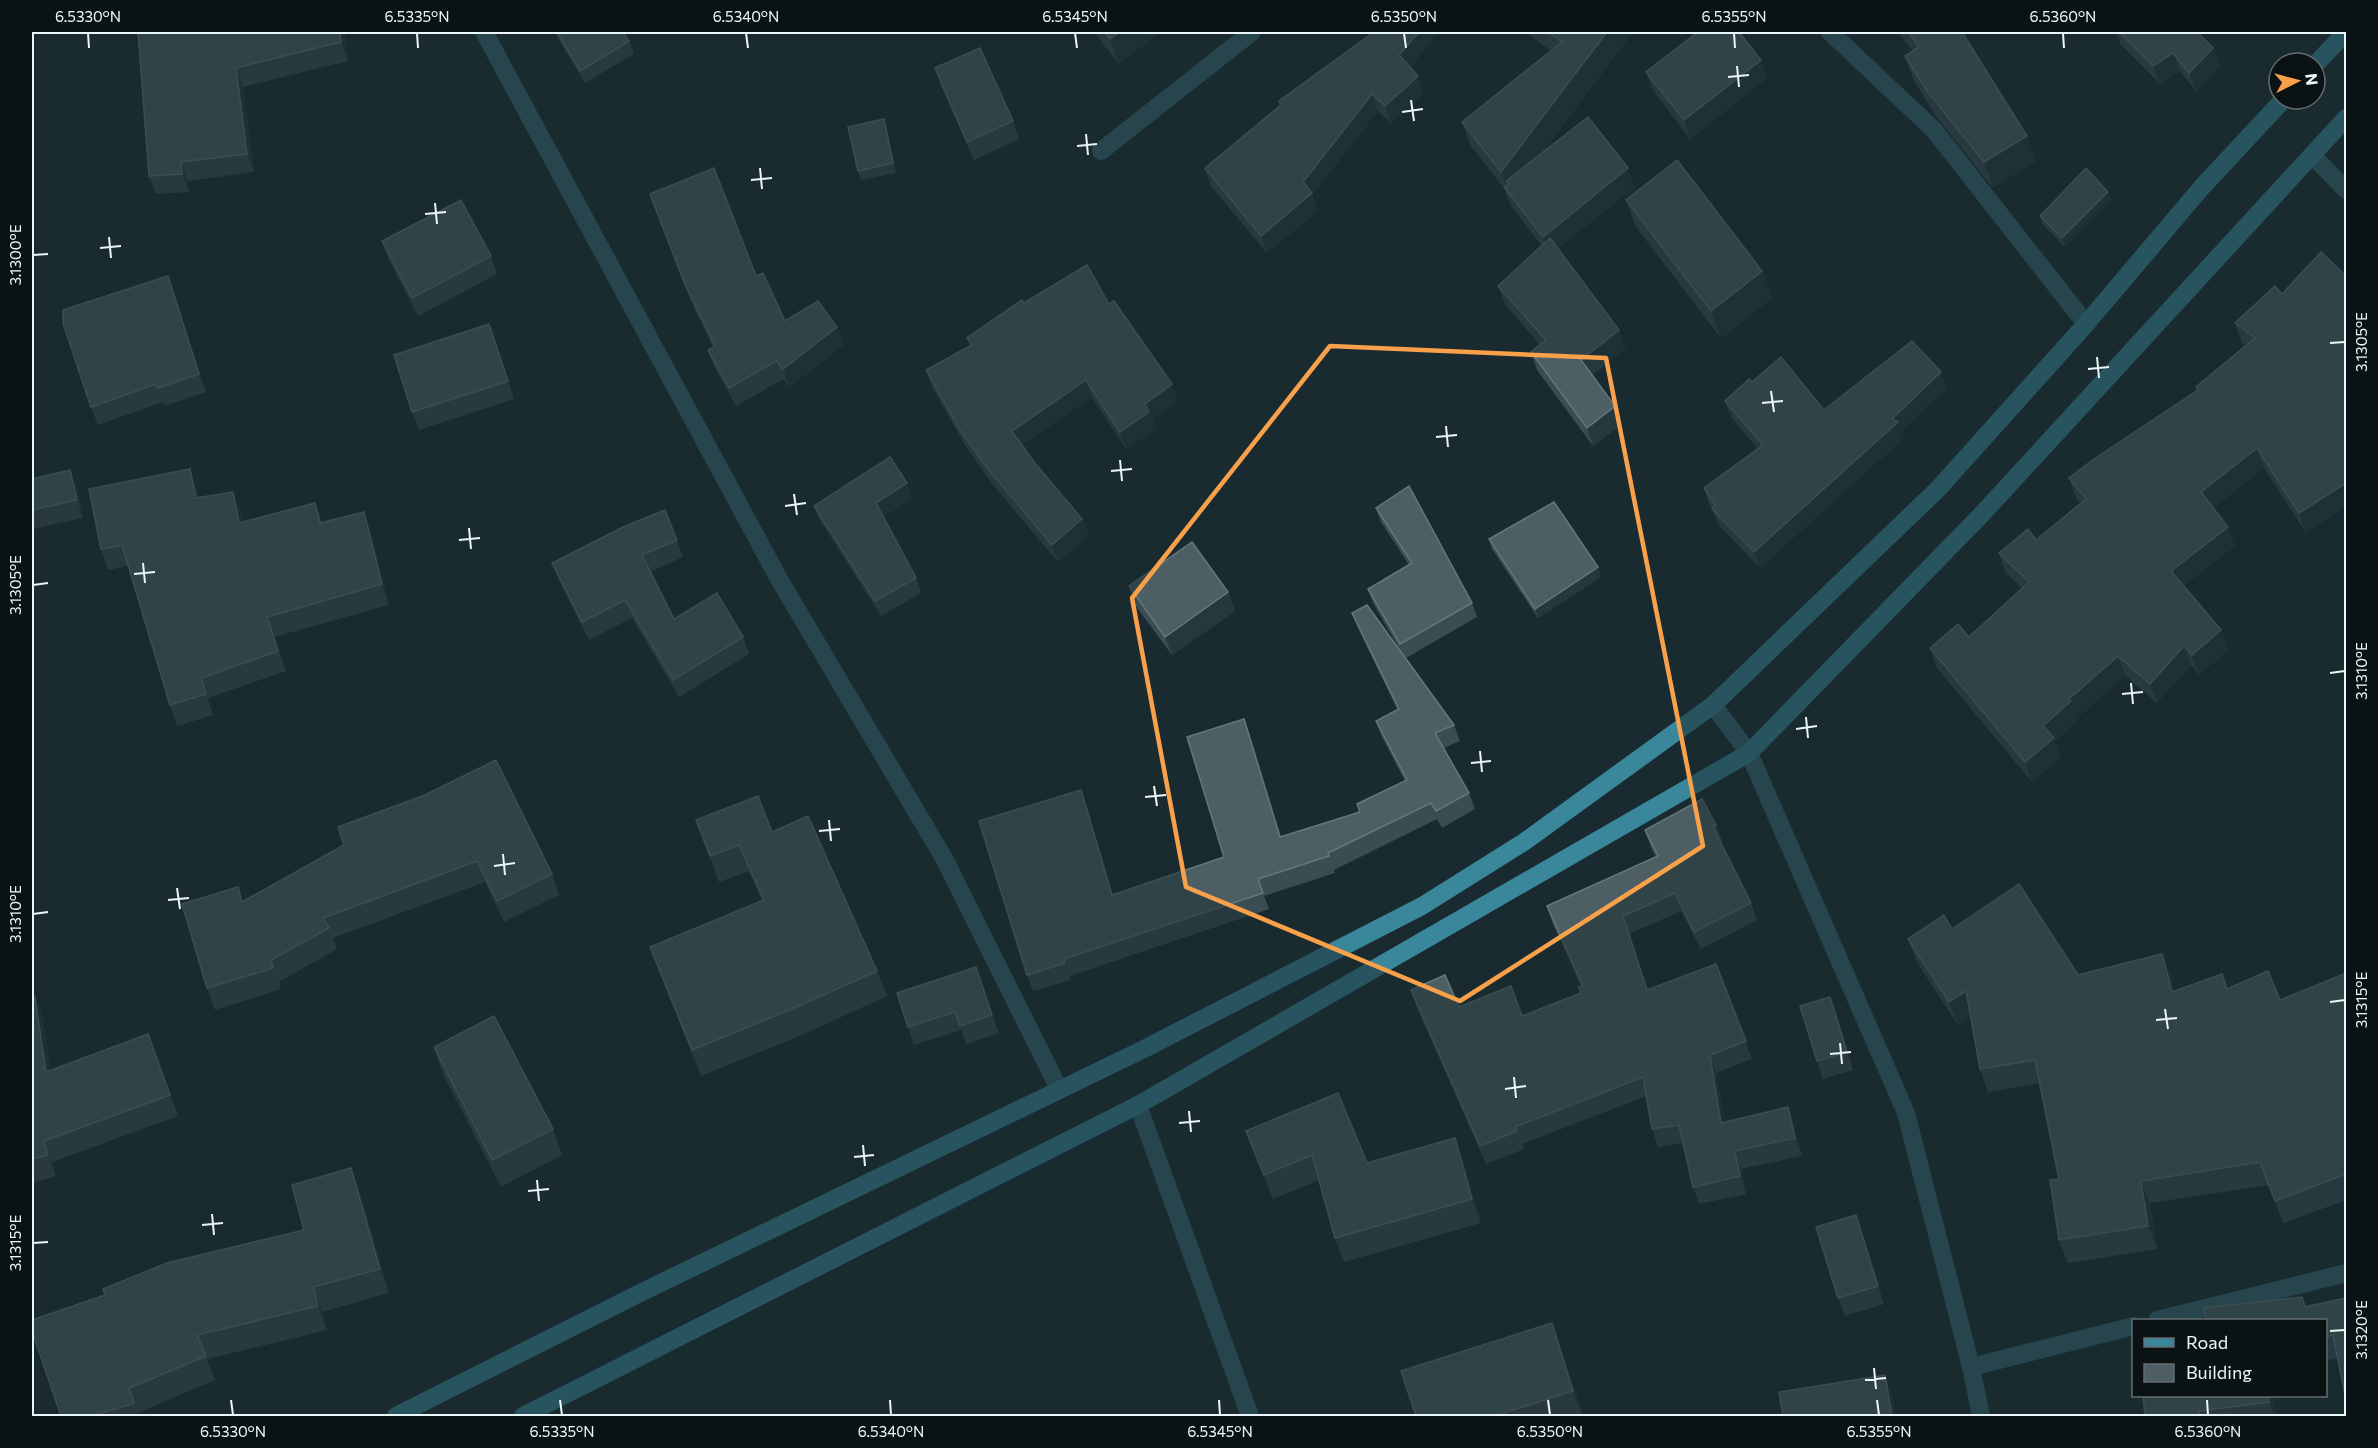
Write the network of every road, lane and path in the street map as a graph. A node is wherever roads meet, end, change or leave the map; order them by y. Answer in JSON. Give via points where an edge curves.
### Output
{"nodes":[{"id":1,"x":484,"y":32,"type":"edge"},
{"id":2,"x":1252,"y":32,"type":"edge"},
{"id":3,"x":1830,"y":32,"type":"edge"},
{"id":4,"x":2346,"y":32,"type":"edge"},
{"id":5,"x":2327,"y":52,"type":"edge"},
{"id":6,"x":2273,"y":111,"type":"edge"},
{"id":7,"x":2346,"y":118,"type":"edge"},
{"id":8,"x":1101,"y":151,"type":"dead end"},
{"id":9,"x":2313,"y":156,"type":"junction"},
{"id":10,"x":2346,"y":190,"type":"edge"},
{"id":11,"x":2086,"y":324,"type":"junction"},
{"id":12,"x":1713,"y":705,"type":"junction"},
{"id":13,"x":1749,"y":753,"type":"junction"},
{"id":14,"x":1059,"y":1089,"type":"junction"},
{"id":15,"x":1138,"y":1105,"type":"junction"},
{"id":16,"x":2346,"y":1272,"type":"edge"},
{"id":17,"x":2161,"y":1319,"type":"edge"},
{"id":18,"x":2132,"y":1326,"type":"edge"},
{"id":19,"x":1971,"y":1368,"type":"junction"},
{"id":20,"x":396,"y":1416,"type":"edge"},
{"id":21,"x":523,"y":1416,"type":"edge"},
{"id":22,"x":1250,"y":1416,"type":"edge"},
{"id":23,"x":1982,"y":1416,"type":"edge"}],
"edges":[{"from":1,"to":14,"type":"street","via":[[779,579],[945,860]]},
{"from":2,"to":8,"type":"street"},
{"from":3,"to":11,"type":"street","via":[[1934,130]]},
{"from":4,"to":5,"type":"street"},
{"from":6,"to":11,"type":"street"},
{"from":7,"to":9,"type":"street"},
{"from":9,"to":10,"type":"street"},
{"from":9,"to":13,"type":"street","via":[[1982,514]]},
{"from":11,"to":12,"type":"street","via":[[1938,489]]},
{"from":12,"to":13,"type":"street"},
{"from":12,"to":14,"type":"street","via":[[1524,842],[1422,906]]},
{"from":13,"to":15,"type":"street"},
{"from":13,"to":19,"type":"street","via":[[1906,1113]]},
{"from":14,"to":20,"type":"street"},
{"from":15,"to":21,"type":"street"},
{"from":15,"to":22,"type":"street"},
{"from":16,"to":17,"type":"street"},
{"from":18,"to":19,"type":"street"},
{"from":19,"to":23,"type":"street"}]}
